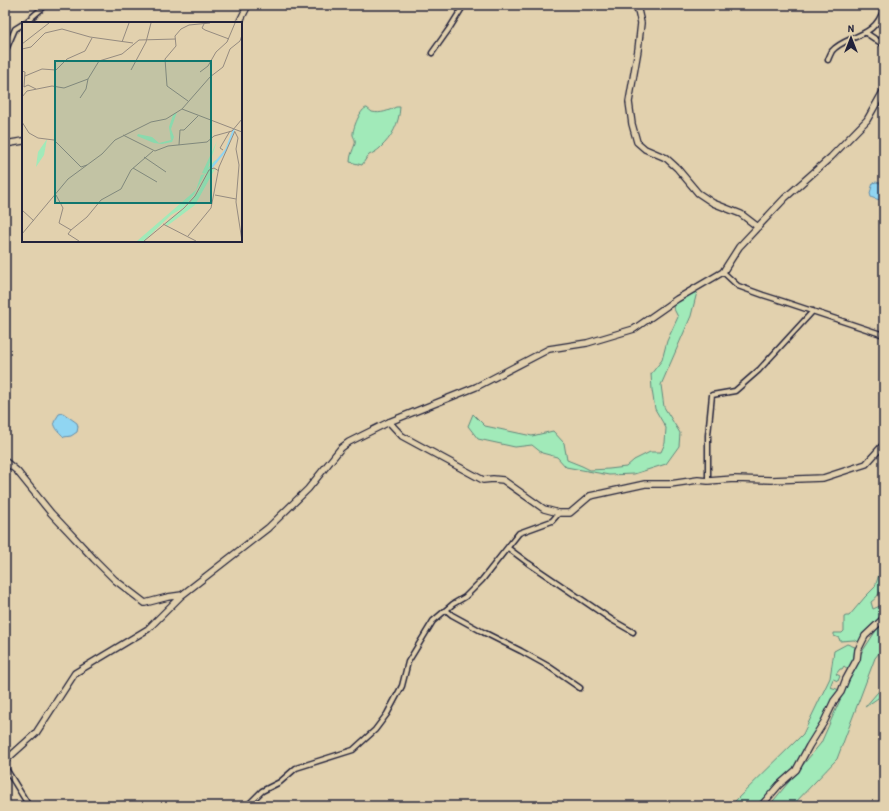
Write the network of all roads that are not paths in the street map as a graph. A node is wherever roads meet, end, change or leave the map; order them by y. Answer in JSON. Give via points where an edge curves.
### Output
{"nodes":[{"id":1,"x":46,"y":5,"type":"edge"},
{"id":2,"x":248,"y":5,"type":"edge"},
{"id":3,"x":464,"y":5,"type":"edge"},
{"id":4,"x":634,"y":5,"type":"edge"},
{"id":5,"x":884,"y":8,"type":"edge"},
{"id":6,"x":26,"y":22,"type":"edge"},
{"id":7,"x":240,"y":22,"type":"edge"},
{"id":8,"x":22,"y":25,"type":"edge"},
{"id":9,"x":866,"y":33,"type":"junction"},
{"id":10,"x":884,"y":45,"type":"edge"},
{"id":11,"x":5,"y":52,"type":"edge"},
{"id":12,"x":432,"y":53,"type":"dead end"},
{"id":13,"x":828,"y":60,"type":"dead end"},
{"id":14,"x":884,"y":90,"type":"edge"},
{"id":15,"x":22,"y":141,"type":"edge"},
{"id":16,"x":5,"y":144,"type":"edge"},
{"id":17,"x":758,"y":227,"type":"junction"},
{"id":18,"x":723,"y":272,"type":"junction"},
{"id":19,"x":813,"y":311,"type":"junction"},
{"id":20,"x":884,"y":335,"type":"edge"},
{"id":21,"x":389,"y":422,"type":"junction"},
{"id":22,"x":884,"y":444,"type":"edge"},
{"id":23,"x":5,"y":461,"type":"edge"},
{"id":24,"x":708,"y":481,"type":"junction"},
{"id":25,"x":559,"y":513,"type":"junction"},
{"id":26,"x":508,"y":548,"type":"junction"},
{"id":27,"x":182,"y":595,"type":"junction"},
{"id":28,"x":446,"y":610,"type":"junction"},
{"id":29,"x":884,"y":618,"type":"edge"},
{"id":30,"x":633,"y":632,"type":"dead end"},
{"id":31,"x":580,"y":688,"type":"dead end"},
{"id":32,"x":5,"y":762,"type":"edge"},
{"id":33,"x":5,"y":767,"type":"edge"},
{"id":34,"x":28,"y":806,"type":"edge"},
{"id":35,"x":247,"y":806,"type":"edge"},
{"id":36,"x":761,"y":806,"type":"edge"}],
"edges":[{"from":1,"to":6,"type":"street"},
{"from":2,"to":7,"type":"street"},
{"from":3,"to":12,"type":"street"},
{"from":4,"to":17,"type":"street","via":[[638,10],[640,23],[629,102],[637,142],[645,149],[666,158],[698,193],[713,203],[741,214]]},
{"from":5,"to":9,"type":"street","via":[[875,26]]},
{"from":8,"to":11,"type":"street","via":[[15,29]]},
{"from":9,"to":10,"type":"street"},
{"from":9,"to":13,"type":"street","via":[[843,42],[832,51]]},
{"from":14,"to":17,"type":"street","via":[[867,120]]},
{"from":15,"to":16,"type":"street"},
{"from":17,"to":18,"type":"street","via":[[739,247]]},
{"from":18,"to":19,"type":"street","via":[[738,286]]},
{"from":18,"to":21,"type":"street","via":[[677,299],[634,330],[587,343],[549,349],[476,387]]},
{"from":19,"to":20,"type":"street"},
{"from":19,"to":24,"type":"street","via":[[759,370],[735,391],[712,395],[708,435]]},
{"from":21,"to":25,"type":"street","via":[[402,436],[428,451],[483,480],[503,480],[544,509]]},
{"from":21,"to":27,"type":"street","via":[[341,448],[308,489],[268,528]]},
{"from":22,"to":24,"type":"street","via":[[866,464],[823,478]]},
{"from":23,"to":27,"type":"street","via":[[17,471],[51,513],[94,559],[115,580],[145,603]]},
{"from":24,"to":25,"type":"street","via":[[645,484],[590,496],[570,513]]},
{"from":25,"to":26,"type":"street","via":[[552,521],[519,533]]},
{"from":26,"to":28,"type":"street","via":[[465,597]]},
{"from":26,"to":30,"type":"street"},
{"from":27,"to":32,"type":"street","via":[[148,629],[75,673],[36,733]]},
{"from":28,"to":31,"type":"street","via":[[548,666]]},
{"from":28,"to":35,"type":"street","via":[[433,621],[408,662],[402,686],[375,730],[353,750],[296,768],[280,782],[262,791]]},
{"from":29,"to":36,"type":"street","via":[[865,636],[841,692],[834,700],[796,770],[779,784]]},
{"from":33,"to":34,"type":"street"}]}
